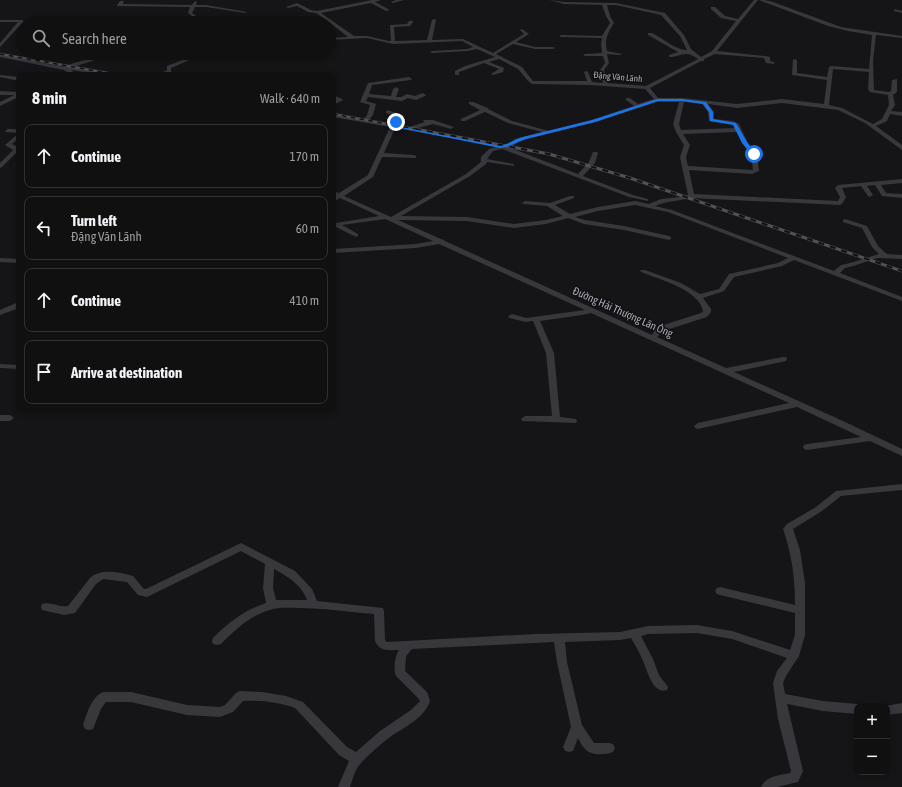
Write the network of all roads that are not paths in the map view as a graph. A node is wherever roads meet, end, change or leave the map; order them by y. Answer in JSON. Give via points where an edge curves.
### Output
{"nodes":[{"id":1,"x":195,"y":0,"type":"edge"},
{"id":2,"x":379,"y":0,"type":"edge"},
{"id":3,"x":402,"y":0,"type":"edge"},
{"id":4,"x":551,"y":0,"type":"edge"},
{"id":5,"x":756,"y":0,"type":"edge"},
{"id":6,"x":761,"y":0,"type":"edge"},
{"id":7,"x":122,"y":2,"type":"dead end"},
{"id":8,"x":372,"y":2,"type":"junction"},
{"id":9,"x":394,"y":2,"type":"dead end"},
{"id":10,"x":640,"y":2,"type":"dead end"},
{"id":11,"x":604,"y":3,"type":"junction"},
{"id":12,"x":194,"y":6,"type":"junction"},
{"id":13,"x":288,"y":7,"type":"dead end"},
{"id":14,"x":713,"y":8,"type":"dead end"},
{"id":15,"x":388,"y":10,"type":"dead end"},
{"id":16,"x":638,"y":10,"type":"junction"},
{"id":17,"x":896,"y":10,"type":"dead end"},
{"id":18,"x":245,"y":12,"type":"dead end"},
{"id":19,"x":317,"y":12,"type":"junction"},
{"id":20,"x":902,"y":12,"type":"edge"},
{"id":21,"x":194,"y":16,"type":"edge"},
{"id":22,"x":324,"y":16,"type":"edge"},
{"id":23,"x":434,"y":20,"type":"dead end"},
{"id":24,"x":0,"y":21,"type":"edge"},
{"id":25,"x":740,"y":21,"type":"junction"},
{"id":26,"x":16,"y":22,"type":"edge"},
{"id":27,"x":411,"y":22,"type":"dead end"},
{"id":28,"x":336,"y":25,"type":"edge"},
{"id":29,"x":16,"y":29,"type":"edge"},
{"id":30,"x":522,"y":30,"type":"dead end"},
{"id":31,"x":650,"y":34,"type":"dead end"},
{"id":32,"x":874,"y":34,"type":"junction"},
{"id":33,"x":561,"y":36,"type":"dead end"},
{"id":34,"x":9,"y":37,"type":"junction"},
{"id":35,"x":605,"y":37,"type":"junction"},
{"id":36,"x":902,"y":37,"type":"edge"},
{"id":37,"x":0,"y":38,"type":"edge"},
{"id":38,"x":336,"y":38,"type":"edge"},
{"id":39,"x":353,"y":38,"type":"junction"},
{"id":40,"x":429,"y":41,"type":"junction"},
{"id":41,"x":393,"y":43,"type":"junction"},
{"id":42,"x":513,"y":43,"type":"junction"},
{"id":43,"x":0,"y":46,"type":"edge"},
{"id":44,"x":477,"y":47,"type":"junction"},
{"id":45,"x":553,"y":48,"type":"dead end"},
{"id":46,"x":432,"y":52,"type":"dead end"},
{"id":47,"x":688,"y":52,"type":"junction"},
{"id":48,"x":714,"y":52,"type":"junction"},
{"id":49,"x":605,"y":53,"type":"junction"},
{"id":50,"x":620,"y":54,"type":"dead end"},
{"id":51,"x":585,"y":55,"type":"dead end"},
{"id":52,"x":0,"y":56,"type":"edge"},
{"id":53,"x":495,"y":56,"type":"junction"},
{"id":54,"x":671,"y":56,"type":"dead end"},
{"id":55,"x":16,"y":59,"type":"edge"},
{"id":56,"x":22,"y":60,"type":"edge"},
{"id":57,"x":38,"y":60,"type":"edge"},
{"id":58,"x":91,"y":60,"type":"edge"},
{"id":59,"x":187,"y":60,"type":"edge"},
{"id":60,"x":702,"y":60,"type":"junction"},
{"id":61,"x":795,"y":60,"type":"dead end"},
{"id":62,"x":33,"y":62,"type":"junction"},
{"id":63,"x":484,"y":62,"type":"junction"},
{"id":64,"x":772,"y":62,"type":"dead end"},
{"id":65,"x":66,"y":69,"type":"junction"},
{"id":66,"x":871,"y":71,"type":"junction"},
{"id":67,"x":70,"y":72,"type":"edge"},
{"id":68,"x":90,"y":72,"type":"edge"},
{"id":69,"x":166,"y":72,"type":"edge"},
{"id":70,"x":586,"y":72,"type":"dead end"},
{"id":71,"x":457,"y":74,"type":"dead end"},
{"id":72,"x":493,"y":74,"type":"dead end"},
{"id":73,"x":0,"y":76,"type":"edge"},
{"id":74,"x":16,"y":79,"type":"edge"},
{"id":75,"x":409,"y":79,"type":"dead end"},
{"id":76,"x":830,"y":79,"type":"junction"},
{"id":77,"x":896,"y":80,"type":"dead end"},
{"id":78,"x":590,"y":83,"type":"junction"},
{"id":79,"x":606,"y":83,"type":"junction"},
{"id":80,"x":632,"y":86,"type":"junction"},
{"id":81,"x":647,"y":88,"type":"junction"},
{"id":82,"x":396,"y":89,"type":"dead end"},
{"id":83,"x":634,"y":92,"type":"dead end"},
{"id":84,"x":0,"y":93,"type":"edge"},
{"id":85,"x":16,"y":94,"type":"edge"},
{"id":86,"x":890,"y":94,"type":"junction"},
{"id":87,"x":366,"y":95,"type":"junction"},
{"id":88,"x":423,"y":95,"type":"dead end"},
{"id":89,"x":16,"y":96,"type":"edge"},
{"id":90,"x":393,"y":98,"type":"junction"},
{"id":91,"x":628,"y":99,"type":"dead end"},
{"id":92,"x":657,"y":100,"type":"junction"},
{"id":93,"x":682,"y":100,"type":"junction"},
{"id":94,"x":471,"y":103,"type":"dead end"},
{"id":95,"x":704,"y":103,"type":"junction"},
{"id":96,"x":0,"y":104,"type":"edge"},
{"id":97,"x":637,"y":106,"type":"junction"},
{"id":98,"x":826,"y":106,"type":"junction"},
{"id":99,"x":486,"y":109,"type":"junction"},
{"id":100,"x":388,"y":112,"type":"dead end"},
{"id":101,"x":889,"y":112,"type":"junction"},
{"id":102,"x":902,"y":114,"type":"edge"},
{"id":103,"x":336,"y":116,"type":"edge"},
{"id":104,"x":463,"y":120,"type":"dead end"},
{"id":105,"x":365,"y":121,"type":"junction"},
{"id":106,"x":426,"y":121,"type":"dead end"},
{"id":107,"x":433,"y":122,"type":"junction"},
{"id":108,"x":393,"y":126,"type":"junction"},
{"id":109,"x":872,"y":126,"type":"junction"},
{"id":110,"x":451,"y":127,"type":"dead end"},
{"id":111,"x":406,"y":129,"type":"junction"},
{"id":112,"x":739,"y":130,"type":"junction"},
{"id":113,"x":8,"y":131,"type":"dead end"},
{"id":114,"x":550,"y":132,"type":"junction"},
{"id":115,"x":679,"y":132,"type":"junction"},
{"id":116,"x":16,"y":133,"type":"edge"},
{"id":117,"x":16,"y":137,"type":"edge"},
{"id":118,"x":500,"y":147,"type":"junction"},
{"id":119,"x":16,"y":148,"type":"edge"},
{"id":120,"x":902,"y":148,"type":"edge"},
{"id":121,"x":16,"y":150,"type":"edge"},
{"id":122,"x":595,"y":153,"type":"dead end"},
{"id":123,"x":380,"y":155,"type":"junction"},
{"id":124,"x":414,"y":157,"type":"dead end"},
{"id":125,"x":485,"y":160,"type":"junction"},
{"id":126,"x":512,"y":165,"type":"dead end"},
{"id":127,"x":0,"y":166,"type":"edge"},
{"id":128,"x":686,"y":168,"type":"junction"},
{"id":129,"x":579,"y":176,"type":"junction"},
{"id":130,"x":902,"y":181,"type":"edge"},
{"id":131,"x":877,"y":183,"type":"junction"},
{"id":132,"x":863,"y":184,"type":"junction"},
{"id":133,"x":336,"y":195,"type":"edge"},
{"id":134,"x":870,"y":195,"type":"dead end"},
{"id":135,"x":336,"y":196,"type":"edge"},
{"id":136,"x":691,"y":196,"type":"junction"},
{"id":137,"x":902,"y":196,"type":"edge"},
{"id":138,"x":572,"y":197,"type":"dead end"},
{"id":139,"x":525,"y":203,"type":"dead end"},
{"id":140,"x":653,"y":204,"type":"junction"},
{"id":141,"x":550,"y":205,"type":"junction"},
{"id":142,"x":568,"y":216,"type":"junction"},
{"id":143,"x":390,"y":218,"type":"junction"},
{"id":144,"x":845,"y":220,"type":"dead end"},
{"id":145,"x":356,"y":236,"type":"dead end"},
{"id":146,"x":669,"y":238,"type":"dead end"},
{"id":147,"x":442,"y":242,"type":"junction"},
{"id":148,"x":336,"y":251,"type":"edge"},
{"id":149,"x":884,"y":256,"type":"junction"},
{"id":150,"x":902,"y":257,"type":"edge"},
{"id":151,"x":794,"y":258,"type":"junction"},
{"id":152,"x":0,"y":260,"type":"edge"},
{"id":153,"x":16,"y":261,"type":"edge"},
{"id":154,"x":642,"y":271,"type":"dead end"},
{"id":155,"x":835,"y":274,"type":"junction"},
{"id":156,"x":699,"y":297,"type":"junction"},
{"id":157,"x":902,"y":299,"type":"edge"},
{"id":158,"x":16,"y":306,"type":"edge"},
{"id":159,"x":592,"y":310,"type":"junction"},
{"id":160,"x":0,"y":313,"type":"edge"},
{"id":161,"x":512,"y":316,"type":"dead end"},
{"id":162,"x":536,"y":319,"type":"junction"},
{"id":163,"x":653,"y":338,"type":"junction"},
{"id":164,"x":784,"y":359,"type":"dead end"},
{"id":165,"x":0,"y":366,"type":"edge"},
{"id":166,"x":16,"y":367,"type":"edge"},
{"id":167,"x":725,"y":371,"type":"junction"},
{"id":168,"x":798,"y":404,"type":"junction"},
{"id":169,"x":0,"y":418,"type":"edge"},
{"id":170,"x":10,"y":418,"type":"dead end"},
{"id":171,"x":525,"y":419,"type":"dead end"},
{"id":172,"x":556,"y":419,"type":"junction"},
{"id":173,"x":573,"y":421,"type":"dead end"},
{"id":174,"x":698,"y":426,"type":"dead end"},
{"id":175,"x":872,"y":438,"type":"junction"},
{"id":176,"x":807,"y":447,"type":"dead end"},
{"id":177,"x":902,"y":453,"type":"edge"},
{"id":178,"x":902,"y":487,"type":"edge"},
{"id":179,"x":270,"y":564,"type":"junction"},
{"id":180,"x":720,"y":591,"type":"dead end"},
{"id":181,"x":313,"y":604,"type":"junction"},
{"id":182,"x":272,"y":605,"type":"junction"},
{"id":183,"x":46,"y":607,"type":"dead end"},
{"id":184,"x":800,"y":610,"type":"junction"},
{"id":185,"x":634,"y":634,"type":"junction"},
{"id":186,"x":559,"y":637,"type":"junction"},
{"id":187,"x":217,"y":641,"type":"dead end"},
{"id":188,"x":409,"y":645,"type":"junction"},
{"id":189,"x":794,"y":656,"type":"junction"},
{"id":190,"x":662,"y":687,"type":"dead end"},
{"id":191,"x":780,"y":698,"type":"junction"},
{"id":192,"x":902,"y":708,"type":"edge"},
{"id":193,"x":854,"y":709,"type":"edge"},
{"id":194,"x":890,"y":710,"type":"edge"},
{"id":195,"x":88,"y":725,"type":"dead end"},
{"id":196,"x":577,"y":727,"type":"junction"},
{"id":197,"x":569,"y":747,"type":"dead end"},
{"id":198,"x":609,"y":748,"type":"dead end"},
{"id":199,"x":357,"y":759,"type":"junction"},
{"id":200,"x":344,"y":787,"type":"edge"},
{"id":201,"x":767,"y":787,"type":"edge"}],
"edges":[{"from":1,"to":12,"type":"street"},
{"from":2,"to":8,"type":"street"},
{"from":3,"to":9,"type":"street"},
{"from":4,"to":11,"type":"street","via":[[564,3]]},
{"from":5,"to":25,"type":"street"},
{"from":6,"to":32,"type":"street","via":[[838,27]]},
{"from":7,"to":12,"type":"street","via":[[119,5]]},
{"from":8,"to":15,"type":"street"},
{"from":8,"to":19,"type":"street"},
{"from":10,"to":16,"type":"street"},
{"from":11,"to":16,"type":"street"},
{"from":11,"to":35,"type":"street","via":[[612,23]]},
{"from":12,"to":18,"type":"street"},
{"from":12,"to":21,"type":"street","via":[[190,13]]},
{"from":13,"to":19,"type":"street","via":[[297,4],[310,12]]},
{"from":14,"to":25,"type":"street","via":[[723,17]]},
{"from":16,"to":47,"type":"street","via":[[664,15],[682,36]]},
{"from":17,"to":20,"type":"street"},
{"from":19,"to":22,"type":"street"},
{"from":23,"to":40,"type":"street"},
{"from":24,"to":26,"type":"street"},
{"from":25,"to":48,"type":"street"},
{"from":27,"to":41,"type":"street","via":[[408,25],[392,26]]},
{"from":28,"to":39,"type":"street"},
{"from":29,"to":34,"type":"street"},
{"from":30,"to":42,"type":"street","via":[[527,34]]},
{"from":31,"to":47,"type":"street"},
{"from":32,"to":36,"type":"street"},
{"from":32,"to":66,"type":"street"},
{"from":33,"to":35,"type":"street"},
{"from":34,"to":37,"type":"street"},
{"from":34,"to":43,"type":"street"},
{"from":35,"to":49,"type":"street"},
{"from":38,"to":39,"type":"street","name":"Đặng Văn Lãnh"},
{"from":39,"to":41,"type":"street","name":"Đặng Văn Lãnh","via":[[371,37]]},
{"from":40,"to":41,"type":"street","name":"Đặng Văn Lãnh"},
{"from":40,"to":44,"type":"street","name":"Đặng Văn Lãnh","via":[[459,40]]},
{"from":42,"to":45,"type":"street","via":[[535,48]]},
{"from":42,"to":53,"type":"street"},
{"from":44,"to":46,"type":"street"},
{"from":44,"to":53,"type":"street","name":"Đặng Văn Lãnh"},
{"from":47,"to":54,"type":"street"},
{"from":47,"to":60,"type":"street"},
{"from":48,"to":60,"type":"street"},
{"from":48,"to":64,"type":"street","via":[[765,57],[768,58],[768,62]]},
{"from":49,"to":50,"type":"street"},
{"from":49,"to":51,"type":"street"},
{"from":49,"to":79,"type":"street","via":[[607,63],[602,70]]},
{"from":52,"to":55,"type":"street"},
{"from":53,"to":63,"type":"street"},
{"from":53,"to":78,"type":"street","name":"Đặng Văn Lãnh","via":[[524,70],[534,83]]},
{"from":56,"to":62,"type":"street"},
{"from":57,"to":62,"type":"street"},
{"from":58,"to":65,"type":"street"},
{"from":59,"to":69,"type":"street","via":[[169,67]]},
{"from":60,"to":81,"type":"street"},
{"from":61,"to":76,"type":"street","via":[[794,74]]},
{"from":62,"to":65,"type":"street"},
{"from":63,"to":71,"type":"street","via":[[466,66],[457,71]]},
{"from":63,"to":72,"type":"street","via":[[503,70]]},
{"from":65,"to":67,"type":"street"},
{"from":65,"to":68,"type":"street"},
{"from":66,"to":76,"type":"street","via":[[831,67]]},
{"from":66,"to":86,"type":"street","via":[[871,91]]},
{"from":70,"to":78,"type":"street"},
{"from":73,"to":74,"type":"street"},
{"from":75,"to":87,"type":"street","via":[[370,84]]},
{"from":76,"to":98,"type":"street"},
{"from":77,"to":86,"type":"street","via":[[894,92]]},
{"from":78,"to":79,"type":"street","name":"Đặng Văn Lãnh"},
{"from":79,"to":80,"type":"street","name":"Đặng Văn Lãnh"},
{"from":80,"to":81,"type":"street","name":"Đặng Văn Lãnh"},
{"from":80,"to":83,"type":"street"},
{"from":81,"to":92,"type":"street","name":"Đặng Văn Lãnh"},
{"from":82,"to":90,"type":"street"},
{"from":84,"to":85,"type":"street"},
{"from":86,"to":101,"type":"street","via":[[892,105]]},
{"from":87,"to":90,"type":"street"},
{"from":87,"to":105,"type":"street","via":[[363,102],[373,104]]},
{"from":88,"to":90,"type":"street","via":[[416,98]]},
{"from":89,"to":96,"type":"street"},
{"from":91,"to":97,"type":"street"},
{"from":92,"to":93,"type":"street"},
{"from":92,"to":97,"type":"street"},
{"from":93,"to":95,"type":"street"},
{"from":93,"to":115,"type":"street","via":[[676,124]]},
{"from":94,"to":99,"type":"street"},
{"from":95,"to":98,"type":"street","via":[[737,106],[789,101]]},
{"from":95,"to":112,"type":"street","via":[[711,112],[711,120],[733,123]]},
{"from":97,"to":114,"type":"street","via":[[594,121]]},
{"from":98,"to":109,"type":"street","via":[[840,109]]},
{"from":99,"to":104,"type":"street"},
{"from":99,"to":114,"type":"street","via":[[510,122]]},
{"from":100,"to":108,"type":"street","via":[[402,116]]},
{"from":101,"to":102,"type":"street"},
{"from":101,"to":109,"type":"street","via":[[884,117],[885,120]]},
{"from":103,"to":105,"type":"street"},
{"from":105,"to":108,"type":"street"},
{"from":106,"to":107,"type":"street"},
{"from":107,"to":110,"type":"street"},
{"from":107,"to":111,"type":"street"},
{"from":108,"to":111,"type":"street"},
{"from":108,"to":123,"type":"street"},
{"from":109,"to":120,"type":"street"},
{"from":111,"to":118,"type":"street"},
{"from":112,"to":115,"type":"street"},
{"from":112,"to":128,"type":"street","via":[[754,154],[755,171]]},
{"from":113,"to":116,"type":"street"},
{"from":114,"to":118,"type":"street"},
{"from":115,"to":128,"type":"street","via":[[687,145],[683,157]]},
{"from":117,"to":119,"type":"street","via":[[8,145]]},
{"from":118,"to":125,"type":"street","via":[[487,153]]},
{"from":118,"to":129,"type":"street"},
{"from":121,"to":127,"type":"street"},
{"from":122,"to":129,"type":"street","via":[[592,163]]},
{"from":123,"to":124,"type":"street"},
{"from":123,"to":133,"type":"street","via":[[370,177]]},
{"from":125,"to":126,"type":"street"},
{"from":125,"to":143,"type":"street","via":[[468,175]]},
{"from":128,"to":136,"type":"street"},
{"from":129,"to":140,"type":"street"},
{"from":130,"to":131,"type":"street"},
{"from":131,"to":132,"type":"street"},
{"from":131,"to":137,"type":"street","via":[[884,195]]},
{"from":132,"to":134,"type":"street"},
{"from":132,"to":136,"type":"street","via":[[838,187],[843,197],[840,204]]},
{"from":135,"to":143,"type":"street","name":"Đường Hải Thượng Lãn Ông"},
{"from":136,"to":140,"type":"street"},
{"from":138,"to":141,"type":"street"},
{"from":139,"to":141,"type":"street"},
{"from":140,"to":142,"type":"street","via":[[635,203]]},
{"from":140,"to":151,"type":"street"},
{"from":141,"to":142,"type":"street"},
{"from":142,"to":143,"type":"street","via":[[514,226],[467,219]]},
{"from":142,"to":146,"type":"street","via":[[588,223]]},
{"from":143,"to":145,"type":"street","via":[[337,225]]},
{"from":143,"to":147,"type":"street","name":"Đường Hải Thượng Lãn Ông"},
{"from":144,"to":149,"type":"street","via":[[865,227],[875,247]]},
{"from":147,"to":148,"type":"street"},
{"from":147,"to":159,"type":"street","name":"Đường Hải Thượng Lãn Ông"},
{"from":149,"to":150,"type":"street"},
{"from":149,"to":155,"type":"street","via":[[843,266]]},
{"from":151,"to":155,"type":"street"},
{"from":151,"to":156,"type":"street","via":[[785,264],[731,275],[722,290]]},
{"from":152,"to":153,"type":"street"},
{"from":154,"to":156,"type":"street","via":[[679,284]]},
{"from":155,"to":157,"type":"street"},
{"from":156,"to":163,"type":"street","via":[[707,309],[704,315],[660,329]]},
{"from":158,"to":160,"type":"street"},
{"from":159,"to":162,"type":"street"},
{"from":159,"to":163,"type":"street","name":"Đường Hải Thượng Lãn Ông"},
{"from":161,"to":162,"type":"street","via":[[526,320]]},
{"from":162,"to":172,"type":"street","via":[[550,353]]},
{"from":163,"to":167,"type":"street","name":"Đường Hải Thượng Lãn Ông"},
{"from":164,"to":167,"type":"street"},
{"from":165,"to":166,"type":"street"},
{"from":167,"to":168,"type":"street","name":"Đường Hải Thượng Lãn Ông"},
{"from":168,"to":174,"type":"street"},
{"from":168,"to":175,"type":"street","name":"Đường Hải Thượng Lãn Ông"},
{"from":169,"to":170,"type":"street"},
{"from":171,"to":172,"type":"street"},
{"from":172,"to":173,"type":"street"},
{"from":175,"to":176,"type":"street"},
{"from":175,"to":177,"type":"street","name":"Đường Hải Thượng Lãn Ông"},
{"from":178,"to":184,"type":"street","via":[[836,494],[819,509],[788,528],[800,583]]},
{"from":179,"to":181,"type":"street","via":[[292,574],[309,592]]},
{"from":179,"to":182,"type":"street","via":[[268,588]]},
{"from":179,"to":183,"type":"street","via":[[250,551],[240,548],[146,593],[130,579],[103,575],[93,581],[71,610]]},
{"from":180,"to":184,"type":"street"},
{"from":181,"to":182,"type":"street"},
{"from":181,"to":188,"type":"street","via":[[379,611],[382,644]]},
{"from":182,"to":187,"type":"street","via":[[236,623]]},
{"from":184,"to":189,"type":"street","via":[[799,641]]},
{"from":185,"to":186,"type":"street"},
{"from":185,"to":189,"type":"street","via":[[648,630],[706,630],[745,639]]},
{"from":185,"to":190,"type":"street"},
{"from":186,"to":188,"type":"street"},
{"from":186,"to":196,"type":"street"},
{"from":188,"to":199,"type":"street","via":[[401,655],[400,673],[423,695],[424,704]]},
{"from":189,"to":191,"type":"street","via":[[779,678]]},
{"from":191,"to":193,"type":"street"},
{"from":191,"to":201,"type":"street","via":[[797,771],[794,778],[776,781]]},
{"from":192,"to":194,"type":"street"},
{"from":195,"to":199,"type":"street","via":[[103,697],[131,697],[187,710],[220,712],[229,709],[240,696],[254,697],[299,705],[343,751]]},
{"from":196,"to":197,"type":"street"},
{"from":196,"to":198,"type":"street","via":[[590,747]]},
{"from":199,"to":200,"type":"street"}]}
